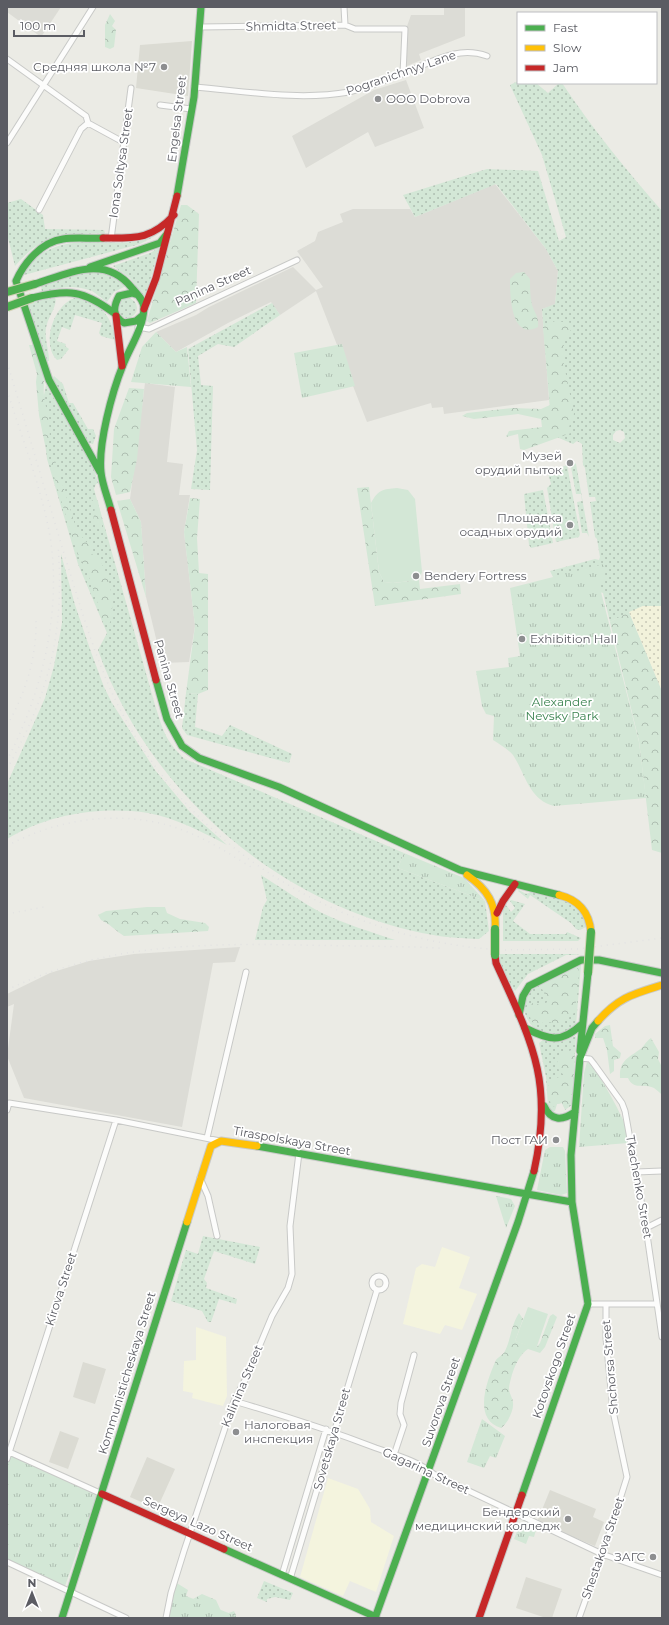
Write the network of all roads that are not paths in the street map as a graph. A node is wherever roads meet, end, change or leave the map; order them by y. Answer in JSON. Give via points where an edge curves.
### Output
{"nodes":[{"id":1,"x":93,"y":7,"type":"edge"},
{"id":2,"x":201,"y":7,"type":"edge"},
{"id":3,"x":344,"y":7,"type":"edge"},
{"id":4,"x":345,"y":25,"type":"junction"},
{"id":5,"x":200,"y":27,"type":"junction"},
{"id":6,"x":487,"y":56,"type":"dead end"},
{"id":7,"x":7,"y":60,"type":"edge"},
{"id":8,"x":403,"y":74,"type":"junction"},
{"id":9,"x":43,"y":84,"type":"junction"},
{"id":10,"x":194,"y":87,"type":"junction"},
{"id":11,"x":131,"y":88,"type":"dead end"},
{"id":12,"x":160,"y":105,"type":"dead end"},
{"id":13,"x":191,"y":109,"type":"junction"},
{"id":14,"x":88,"y":123,"type":"junction"},
{"id":15,"x":123,"y":142,"type":"junction"},
{"id":16,"x":7,"y":143,"type":"edge"},
{"id":17,"x":39,"y":210,"type":"dead end"},
{"id":18,"x":174,"y":215,"type":"junction"},
{"id":19,"x":168,"y":233,"type":"junction"},
{"id":20,"x":110,"y":238,"type":"junction"},
{"id":21,"x":297,"y":260,"type":"dead end"},
{"id":22,"x":90,"y":267,"type":"junction"},
{"id":23,"x":7,"y":292,"type":"edge"},
{"id":24,"x":138,"y":295,"type":"junction"},
{"id":25,"x":7,"y":307,"type":"edge"},
{"id":26,"x":143,"y":312,"type":"junction"},
{"id":27,"x":115,"y":315,"type":"junction"},
{"id":28,"x":138,"y":327,"type":"junction"},
{"id":29,"x":122,"y":366,"type":"junction"},
{"id":30,"x":101,"y":472,"type":"junction"},
{"id":31,"x":460,"y":870,"type":"junction"},
{"id":32,"x":515,"y":884,"type":"junction"},
{"id":33,"x":497,"y":913,"type":"junction"},
{"id":34,"x":246,"y":972,"type":"dead end"},
{"id":35,"x":662,"y":973,"type":"edge"},
{"id":36,"x":662,"y":985,"type":"edge"},
{"id":37,"x":519,"y":1015,"type":"junction"},
{"id":38,"x":582,"y":1024,"type":"junction"},
{"id":39,"x":525,"y":1028,"type":"junction"},
{"id":40,"x":580,"y":1058,"type":"junction"},
{"id":41,"x":543,"y":1104,"type":"junction"},
{"id":42,"x":7,"y":1110,"type":"edge"},
{"id":43,"x":575,"y":1112,"type":"junction"},
{"id":44,"x":116,"y":1120,"type":"junction"},
{"id":45,"x":207,"y":1138,"type":"junction"},
{"id":46,"x":221,"y":1141,"type":"junction"},
{"id":47,"x":299,"y":1153,"type":"junction"},
{"id":48,"x":662,"y":1171,"type":"edge"},
{"id":49,"x":636,"y":1172,"type":"junction"},
{"id":50,"x":200,"y":1177,"type":"junction"},
{"id":51,"x":526,"y":1194,"type":"junction"},
{"id":52,"x":572,"y":1202,"type":"junction"},
{"id":53,"x":662,"y":1220,"type":"edge"},
{"id":54,"x":646,"y":1228,"type":"junction"},
{"id":55,"x":217,"y":1236,"type":"dead end"},
{"id":56,"x":377,"y":1290,"type":"dead end"},
{"id":57,"x":588,"y":1304,"type":"junction"},
{"id":58,"x":606,"y":1304,"type":"junction"},
{"id":59,"x":657,"y":1304,"type":"junction"},
{"id":60,"x":662,"y":1337,"type":"edge"},
{"id":61,"x":414,"y":1355,"type":"dead end"},
{"id":62,"x":234,"y":1401,"type":"junction"},
{"id":63,"x":326,"y":1429,"type":"junction"},
{"id":64,"x":334,"y":1432,"type":"junction"},
{"id":65,"x":8,"y":1452,"type":"edge"},
{"id":66,"x":394,"y":1455,"type":"junction"},
{"id":67,"x":7,"y":1458,"type":"edge"},
{"id":68,"x":429,"y":1470,"type":"junction"},
{"id":69,"x":627,"y":1477,"type":"joint"},
{"id":70,"x":102,"y":1494,"type":"junction"},
{"id":71,"x":516,"y":1514,"type":"junction"},
{"id":72,"x":191,"y":1534,"type":"junction"},
{"id":73,"x":602,"y":1554,"type":"junction"},
{"id":74,"x":7,"y":1562,"type":"edge"},
{"id":75,"x":662,"y":1575,"type":"edge"},
{"id":76,"x":286,"y":1577,"type":"junction"},
{"id":77,"x":70,"y":1591,"type":"junction"},
{"id":78,"x":62,"y":1618,"type":"edge"},
{"id":79,"x":126,"y":1618,"type":"edge"},
{"id":80,"x":166,"y":1618,"type":"edge"},
{"id":81,"x":377,"y":1618,"type":"edge"},
{"id":82,"x":479,"y":1618,"type":"edge"},
{"id":83,"x":579,"y":1618,"type":"edge"}],
"edges":[{"from":1,"to":9,"type":"street"},
{"from":2,"to":5,"type":"main road","name":"Engelsa Street"},
{"from":3,"to":4,"type":"street"},
{"from":4,"to":5,"type":"street","name":"Shmidta Street"},
{"from":4,"to":8,"type":"street","name":"Shmidta Street","via":[[355,29],[405,29]]},
{"from":5,"to":10,"type":"main road","name":"Engelsa Street"},
{"from":6,"to":8,"type":"street","name":"Pogranichnyy Lane","via":[[470,52],[447,55]]},
{"from":7,"to":9,"type":"street"},
{"from":8,"to":10,"type":"street","name":"Pogranichnyy Lane","via":[[338,93],[294,95]]},
{"from":9,"to":14,"type":"street","via":[[86,116]]},
{"from":9,"to":16,"type":"street"},
{"from":10,"to":13,"type":"main road","name":"Engelsa Street"},
{"from":11,"to":15,"type":"street","name":"Iona Soltysa Street"},
{"from":12,"to":13,"type":"street"},
{"from":13,"to":18,"type":"main road","name":"Engelsa Street"},
{"from":14,"to":15,"type":"street"},
{"from":14,"to":17,"type":"street","via":[[81,129]]},
{"from":15,"to":20,"type":"street","name":"Iona Soltysa Street"},
{"from":18,"to":19,"type":"main road","name":"Engelsa Street"},
{"from":18,"to":20,"type":"main road","via":[[162,228],[150,235],[139,238]]},
{"from":19,"to":22,"type":"main road","via":[[160,242]]},
{"from":19,"to":26,"type":"main road","name":"Engelsa Street","via":[[151,295]]},
{"from":20,"to":30,"type":"main road","via":[[62,238],[38,250],[22,267],[16,282],[49,380]]},
{"from":21,"to":28,"type":"street","name":"Panina Street","via":[[148,329]]},
{"from":22,"to":23,"type":"main road","bridge":true},
{"from":22,"to":24,"type":"main road","via":[[116,272],[129,282]]},
{"from":24,"to":26,"type":"main road","via":[[144,304]]},
{"from":24,"to":27,"type":"main road","via":[[132,293],[119,296],[113,307]]},
{"from":25,"to":27,"type":"main road","bridge":true,"via":[[32,298],[69,290],[80,292],[102,303]]},
{"from":26,"to":27,"type":"main road","via":[[135,322],[130,323],[120,320]]},
{"from":26,"to":28,"type":"main road","name":"Engelsa Street"},
{"from":27,"to":29,"type":"main road"},
{"from":28,"to":29,"type":"main road","name":"Engelsa Street"},
{"from":29,"to":30,"type":"main road","name":"Panina Street","via":[[103,438]]},
{"from":30,"to":31,"type":"main road","name":"Panina Street","via":[[167,719],[182,746],[199,758],[279,787]]},
{"from":31,"to":32,"type":"main road"},
{"from":31,"to":33,"type":"main road","via":[[486,890]]},
{"from":32,"to":33,"type":"main road","via":[[500,901]]},
{"from":32,"to":38,"type":"main road","bridge":true,"via":[[568,897],[576,901],[590,920],[588,973]]},
{"from":33,"to":37,"type":"main road","name":"Suvorova Street","bridge":true,"via":[[496,963]]},
{"from":34,"to":45,"type":"street"},
{"from":35,"to":37,"type":"main road","via":[[599,960],[581,960],[529,986],[521,1000]]},
{"from":36,"to":40,"type":"main road","via":[[628,995],[609,1008],[592,1028]]},
{"from":37,"to":39,"type":"main road","name":"Suvorova Street"},
{"from":38,"to":39,"type":"main road","via":[[567,1037],[559,1039],[543,1037]]},
{"from":38,"to":40,"type":"main road"},
{"from":39,"to":41,"type":"main road","name":"Suvorova Street","via":[[537,1062]]},
{"from":40,"to":43,"type":"main road","name":"Kotovskogo Street"},
{"from":40,"to":49,"type":"street","name":"Tkachenko Street","via":[[590,1060],[622,1103]]},
{"from":41,"to":43,"type":"main road","via":[[549,1116],[559,1120]]},
{"from":41,"to":51,"type":"main road","name":"Suvorova Street","via":[[540,1147]]},
{"from":42,"to":44,"type":"street","name":"Tiraspolskaya Street","via":[[9,1103]]},
{"from":43,"to":52,"type":"main road","name":"Kotovskogo Street","via":[[571,1155]]},
{"from":44,"to":45,"type":"street","name":"Tiraspolskaya Street"},
{"from":44,"to":65,"type":"street","name":"Kirova Street"},
{"from":45,"to":46,"type":"street","name":"Tiraspolskaya Street"},
{"from":46,"to":47,"type":"main road","name":"Tiraspolskaya Street"},
{"from":46,"to":50,"type":"main road","name":"Kommunisticheskaya Street","via":[[211,1146]]},
{"from":47,"to":51,"type":"main road","name":"Tiraspolskaya Street"},
{"from":47,"to":62,"type":"street","name":"Kalinina Street","via":[[290,1226],[292,1274],[288,1288],[272,1316]]},
{"from":48,"to":49,"type":"street"},
{"from":49,"to":54,"type":"street","name":"Tkachenko Street"},
{"from":50,"to":55,"type":"street","via":[[208,1196]]},
{"from":50,"to":70,"type":"main road","name":"Kommunisticheskaya Street"},
{"from":51,"to":52,"type":"main road","name":"Tiraspolskaya Street"},
{"from":51,"to":68,"type":"main road","name":"Suvorova Street"},
{"from":52,"to":57,"type":"main road","name":"Kotovskogo Street"},
{"from":53,"to":54,"type":"street"},
{"from":54,"to":59,"type":"street","name":"Tkachenko Street"},
{"from":56,"to":64,"type":"street","name":"Sovetskaya Street"},
{"from":57,"to":58,"type":"street"},
{"from":57,"to":71,"type":"main road","name":"Kotovskogo Street"},
{"from":58,"to":59,"type":"street"},
{"from":58,"to":69,"type":"street","name":"Shchorsa Street","via":[[606,1338],[613,1411]]},
{"from":59,"to":60,"type":"street","name":"Tkachenko Street"},
{"from":61,"to":66,"type":"street","via":[[401,1402],[400,1414],[404,1425]]},
{"from":62,"to":63,"type":"street","name":"Gagarina Street"},
{"from":62,"to":72,"type":"street","name":"Kalinina Street"},
{"from":63,"to":64,"type":"street","name":"Gagarina Street"},
{"from":63,"to":76,"type":"street","name":"Sovetskaya Street"},
{"from":64,"to":66,"type":"street","name":"Gagarina Street"},
{"from":64,"to":76,"type":"street","name":"Sovetskaya Street"},
{"from":65,"to":67,"type":"street","name":"Kirova Street"},
{"from":65,"to":70,"type":"street","name":"Sergeya Lazo Street"},
{"from":66,"to":68,"type":"street","name":"Gagarina Street"},
{"from":68,"to":71,"type":"street","name":"Gagarina Street"},
{"from":68,"to":81,"type":"main road","name":"Suvorova Street"},
{"from":69,"to":73,"type":"street","name":"Shestakova Street"},
{"from":70,"to":72,"type":"main road","name":"Sergeya Lazo Street"},
{"from":70,"to":77,"type":"main road","name":"Kommunisticheskaya Street"},
{"from":71,"to":73,"type":"street","name":"Gagarina Street"},
{"from":71,"to":82,"type":"main road","name":"Kotovskogo Street"},
{"from":72,"to":76,"type":"main road","name":"Sergeya Lazo Street"},
{"from":72,"to":80,"type":"street","name":"Kalinina Street","via":[[171,1593]]},
{"from":73,"to":75,"type":"street","name":"Gagarina Street"},
{"from":73,"to":83,"type":"street","name":"Shestakova Street"},
{"from":74,"to":77,"type":"street"},
{"from":76,"to":81,"type":"main road","name":"Sergeya Lazo Street"},
{"from":77,"to":78,"type":"main road","name":"Kommunisticheskaya Street"},
{"from":77,"to":79,"type":"street"}]}
